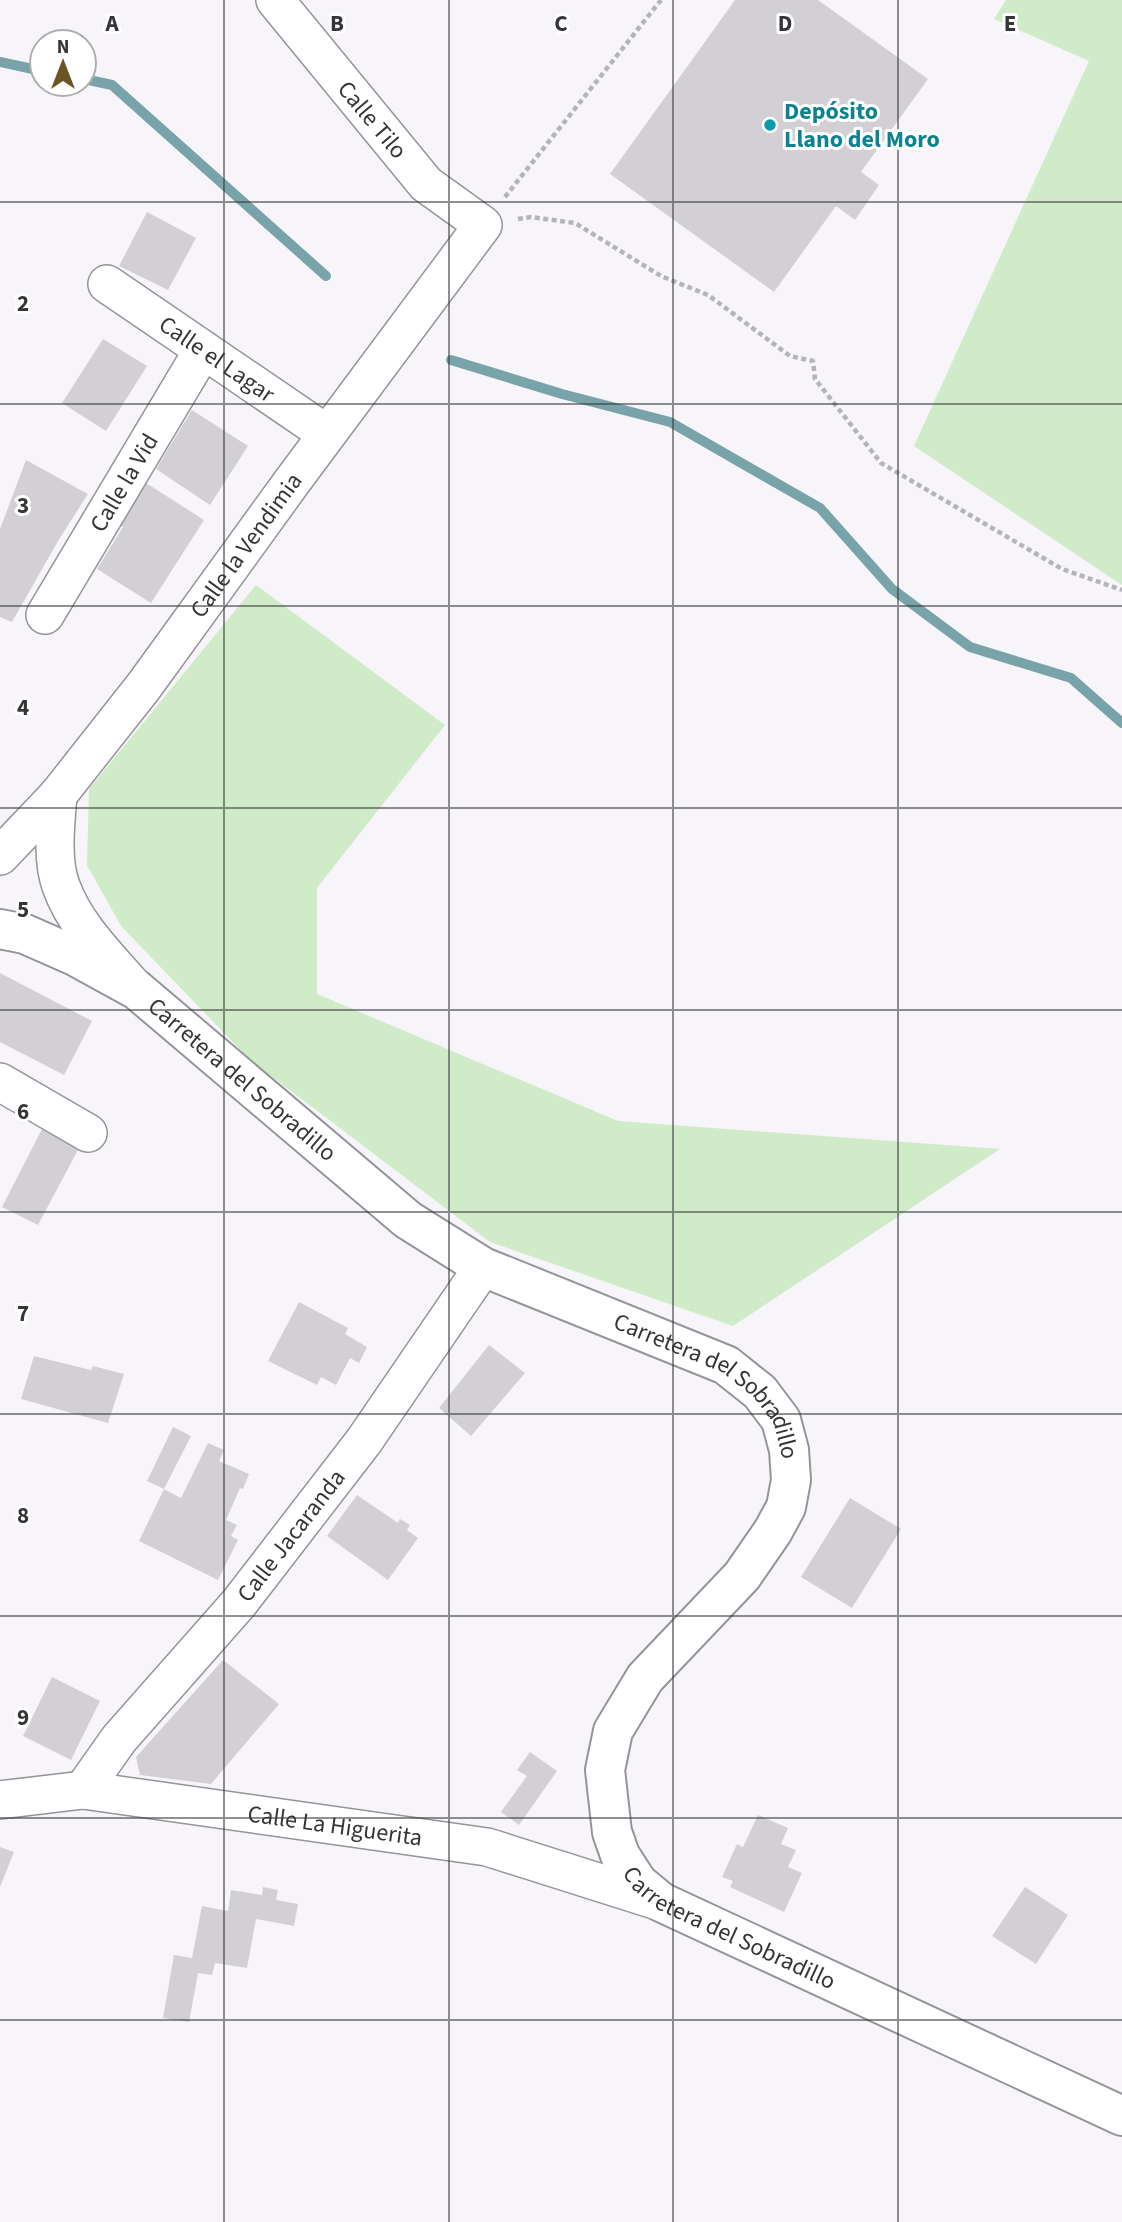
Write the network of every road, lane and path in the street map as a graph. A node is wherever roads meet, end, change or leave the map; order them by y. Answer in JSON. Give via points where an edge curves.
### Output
{"nodes":[{"id":1,"x":275,"y":0,"type":"edge"},
{"id":2,"x":661,"y":0,"type":"edge"},
{"id":3,"x":483,"y":225,"type":"junction"},
{"id":4,"x":107,"y":284,"type":"dead end"},
{"id":5,"x":203,"y":350,"type":"junction"},
{"id":6,"x":327,"y":434,"type":"junction"},
{"id":7,"x":1122,"y":590,"type":"edge"},
{"id":8,"x":45,"y":615,"type":"dead end"},
{"id":9,"x":58,"y":795,"type":"junction"},
{"id":10,"x":0,"y":856,"type":"edge"},
{"id":11,"x":0,"y":929,"type":"edge"},
{"id":12,"x":137,"y":990,"type":"junction"},
{"id":13,"x":0,"y":1082,"type":"edge"},
{"id":14,"x":88,"y":1133,"type":"dead end"},
{"id":15,"x":483,"y":1267,"type":"junction"},
{"id":16,"x":83,"y":1790,"type":"junction"},
{"id":17,"x":0,"y":1800,"type":"edge"},
{"id":18,"x":661,"y":1902,"type":"junction"},
{"id":19,"x":1122,"y":2116,"type":"edge"}],
"edges":[{"from":1,"to":3,"type":"street","name":"Calle Tilo","via":[[426,184]]},
{"from":2,"to":3,"type":"path"},
{"from":3,"to":6,"type":"street","name":"Calle la Vendimia"},
{"from":3,"to":7,"type":"path","via":[[531,217],[575,223],[661,276],[708,295],[790,356],[813,361],[815,379],[881,463],[1062,569]]},
{"from":4,"to":5,"type":"street","name":"Calle el Lagar"},
{"from":5,"to":6,"type":"street","name":"Calle el Lagar"},
{"from":5,"to":8,"type":"street","name":"Calle la Vid"},
{"from":6,"to":9,"type":"street","name":"Calle la Vendimia","via":[[144,686]]},
{"from":9,"to":10,"type":"street","name":"Calle la Vendimia"},
{"from":9,"to":12,"type":"street","via":[[55,841],[60,884],[76,919]]},
{"from":11,"to":12,"type":"main road","name":"Carretera del Sobradillo","via":[[25,934],[75,956]]},
{"from":12,"to":15,"type":"main road","name":"Carretera del Sobradillo","via":[[408,1220]]},
{"from":13,"to":14,"type":"street"},
{"from":15,"to":16,"type":"street","name":"Calle Jacaranda","via":[[339,1474],[239,1603],[119,1739]]},
{"from":15,"to":18,"type":"main road","name":"Carretera del Sobradillo","via":[[726,1365],[760,1392],[781,1420],[791,1480],[786,1507],[742,1576],[645,1678],[613,1731],[605,1770],[612,1832],[638,1883]]},
{"from":16,"to":17,"type":"street","name":"Calle La Higuerita"},
{"from":16,"to":18,"type":"street","name":"Calle La Higuerita","via":[[487,1847]]},
{"from":18,"to":19,"type":"main road","name":"Carretera del Sobradillo"}]}
